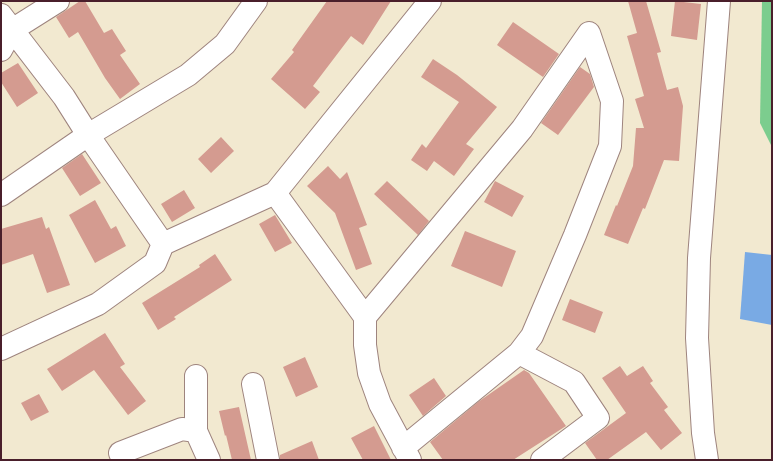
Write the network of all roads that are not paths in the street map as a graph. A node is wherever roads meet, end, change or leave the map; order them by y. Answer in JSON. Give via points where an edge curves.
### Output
{"nodes":[{"id":1,"x":58,"y":1,"type":"edge"},
{"id":2,"x":256,"y":1,"type":"edge"},
{"id":3,"x":430,"y":1,"type":"edge"},
{"id":4,"x":719,"y":1,"type":"edge"},
{"id":5,"x":7,"y":22,"type":"edge"},
{"id":6,"x":1,"y":50,"type":"edge"},
{"id":7,"x":88,"y":135,"type":"junction"},
{"id":8,"x":275,"y":193,"type":"junction"},
{"id":9,"x":1,"y":195,"type":"edge"},
{"id":10,"x":164,"y":244,"type":"junction"},
{"id":11,"x":365,"y":317,"type":"junction"},
{"id":12,"x":1,"y":349,"type":"edge"},
{"id":13,"x":519,"y":353,"type":"junction"},
{"id":14,"x":196,"y":376,"type":"dead end"},
{"id":15,"x":253,"y":384,"type":"dead end"},
{"id":16,"x":196,"y":430,"type":"junction"},
{"id":17,"x":406,"y":454,"type":"edge"},
{"id":18,"x":123,"y":460,"type":"edge"},
{"id":19,"x":209,"y":460,"type":"edge"},
{"id":20,"x":268,"y":460,"type":"edge"},
{"id":21,"x":542,"y":460,"type":"edge"},
{"id":22,"x":707,"y":460,"type":"edge"}],
"edges":[{"from":1,"to":5,"type":"street"},
{"from":2,"to":7,"type":"street","via":[[225,44],[188,75]]},
{"from":3,"to":8,"type":"street"},
{"from":4,"to":22,"type":"street","via":[[700,258],[698,322],[700,388]]},
{"from":5,"to":6,"type":"street"},
{"from":5,"to":7,"type":"street","via":[[64,97]]},
{"from":7,"to":9,"type":"street"},
{"from":7,"to":10,"type":"street"},
{"from":8,"to":10,"type":"street"},
{"from":8,"to":11,"type":"street"},
{"from":10,"to":12,"type":"street","via":[[155,263],[98,304]]},
{"from":11,"to":13,"type":"street","via":[[522,128],[589,32],[612,101],[610,146],[532,336]]},
{"from":11,"to":17,"type":"street","via":[[365,345],[369,372],[380,404]]},
{"from":13,"to":17,"type":"street"},
{"from":13,"to":21,"type":"street","via":[[574,382],[598,418]]},
{"from":14,"to":16,"type":"street"},
{"from":15,"to":20,"type":"street"},
{"from":16,"to":18,"type":"street","via":[[182,428],[120,453]]},
{"from":16,"to":19,"type":"street"}]}
